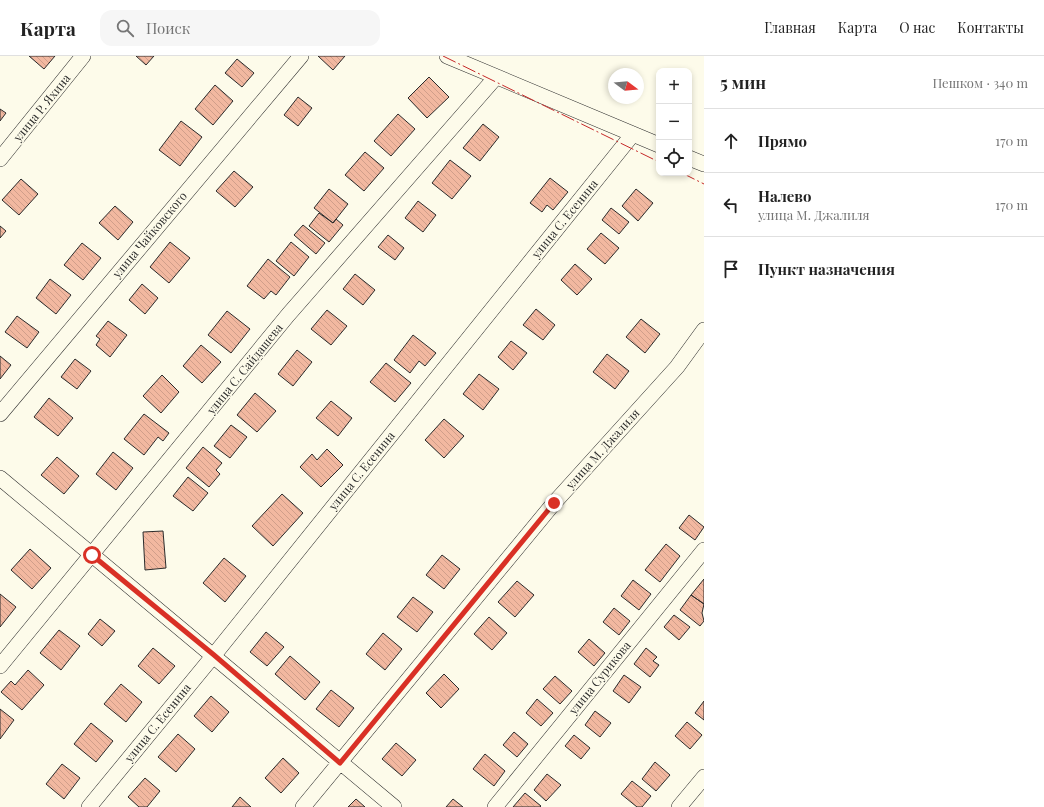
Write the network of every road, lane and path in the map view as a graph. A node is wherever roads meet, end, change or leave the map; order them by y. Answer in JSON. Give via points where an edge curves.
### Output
{"nodes":[{"id":1,"x":83,"y":56,"type":"edge"},
{"id":2,"x":301,"y":56,"type":"edge"},
{"id":3,"x":447,"y":56,"type":"edge"},
{"id":4,"x":496,"y":77,"type":"junction"},
{"id":5,"x":633,"y":134,"type":"junction"},
{"id":6,"x":656,"y":144,"type":"edge"},
{"id":7,"x":0,"y":159,"type":"edge"},
{"id":8,"x":692,"y":159,"type":"edge"},
{"id":9,"x":704,"y":164,"type":"edge"},
{"id":10,"x":704,"y":330,"type":"edge"},
{"id":11,"x":0,"y":414,"type":"edge"},
{"id":12,"x":0,"y":478,"type":"edge"},
{"id":13,"x":704,"y":550,"type":"edge"},
{"id":14,"x":92,"y":555,"type":"junction"},
{"id":15,"x":214,"y":655,"type":"junction"},
{"id":16,"x":0,"y":666,"type":"edge"},
{"id":17,"x":340,"y":763,"type":"junction"},
{"id":18,"x":704,"y":777,"type":"edge"},
{"id":19,"x":89,"y":807,"type":"edge"},
{"id":20,"x":302,"y":807,"type":"edge"},
{"id":21,"x":394,"y":807,"type":"edge"},
{"id":22,"x":495,"y":807,"type":"edge"},
{"id":23,"x":679,"y":807,"type":"edge"}],
"edges":[{"from":1,"to":7,"type":"street","name":"улица Р. Яхина"},
{"from":2,"to":11,"type":"street","name":"улица Чайковского"},
{"from":3,"to":4,"type":"street"},
{"from":4,"to":5,"type":"street"},
{"from":4,"to":14,"type":"street","name":"улица С. Сайдашева","via":[[288,316]]},
{"from":5,"to":6,"type":"street"},
{"from":5,"to":15,"type":"street","name":"улица С. Есенина"},
{"from":8,"to":9,"type":"street"},
{"from":10,"to":17,"type":"street","name":"улица М. Джалиля","via":[[677,367],[554,503]]},
{"from":12,"to":14,"type":"street"},
{"from":13,"to":22,"type":"street","name":"улица Сурикова"},
{"from":14,"to":15,"type":"street"},
{"from":14,"to":16,"type":"street","name":"улица С. Сайдашева"},
{"from":15,"to":17,"type":"street"},
{"from":15,"to":19,"type":"street","name":"улица С. Есенина"},
{"from":17,"to":20,"type":"street","name":"улица М. Джалиля"},
{"from":17,"to":21,"type":"street"},
{"from":18,"to":23,"type":"street"}]}
